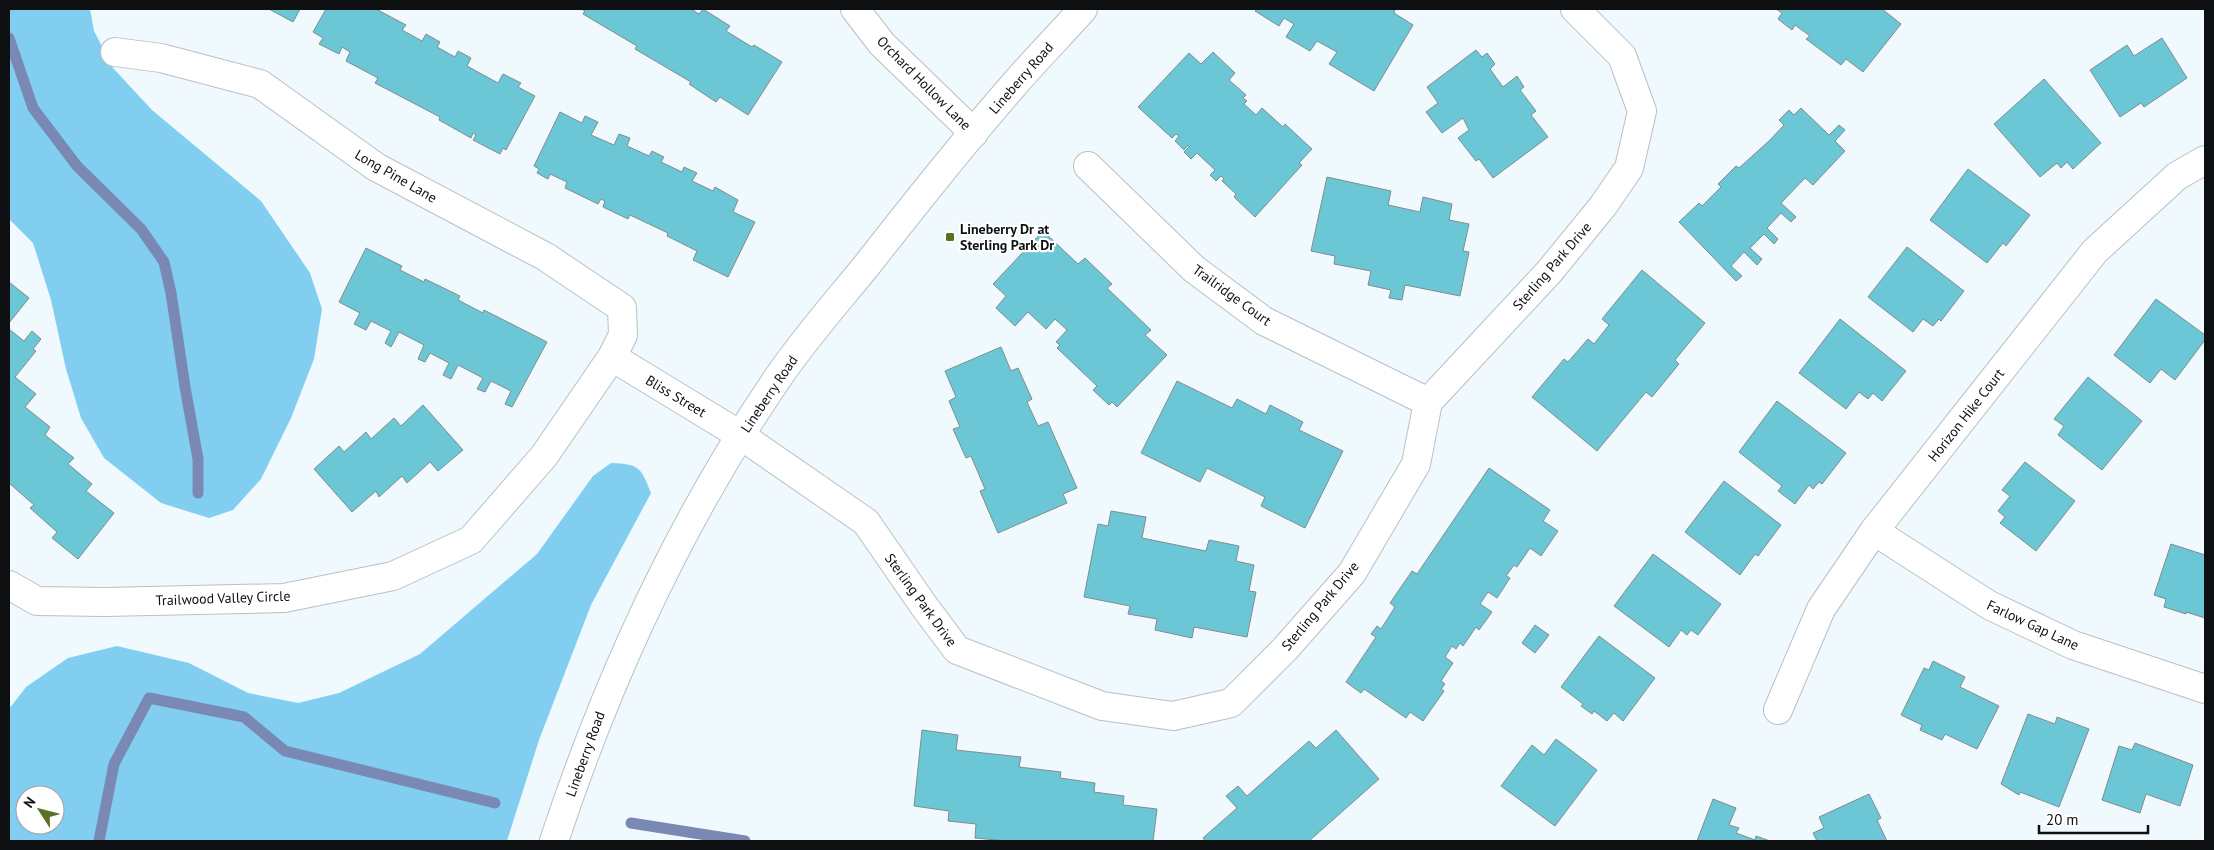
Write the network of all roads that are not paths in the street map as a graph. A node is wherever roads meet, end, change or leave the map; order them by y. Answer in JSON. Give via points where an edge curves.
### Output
{"nodes":[{"id":1,"x":855,"y":9,"type":"edge"},
{"id":2,"x":1083,"y":9,"type":"edge"},
{"id":3,"x":1575,"y":9,"type":"edge"},
{"id":4,"x":115,"y":52,"type":"dead end"},
{"id":5,"x":974,"y":133,"type":"junction"},
{"id":6,"x":2205,"y":160,"type":"edge"},
{"id":7,"x":1088,"y":166,"type":"dead end"},
{"id":8,"x":612,"y":357,"type":"junction"},
{"id":9,"x":1428,"y":402,"type":"junction"},
{"id":10,"x":740,"y":435,"type":"junction"},
{"id":11,"x":1874,"y":531,"type":"junction"},
{"id":12,"x":9,"y":586,"type":"edge"},
{"id":13,"x":2205,"y":689,"type":"edge"},
{"id":14,"x":1778,"y":710,"type":"dead end"},
{"id":15,"x":554,"y":841,"type":"edge"}],
"edges":[{"from":1,"to":5,"type":"street","name":"Orchard Hollow Lane","via":[[882,44]]},
{"from":2,"to":5,"type":"street","name":"Lineberry Road"},
{"from":3,"to":9,"type":"street","name":"Sterling Park Drive","via":[[1622,56],[1642,111],[1629,168],[1603,206],[1549,272]]},
{"from":4,"to":8,"type":"street","name":"Long Pine Lane","via":[[161,58],[260,84],[376,167],[546,257],[622,308],[623,335]]},
{"from":5,"to":10,"type":"street","name":"Lineberry Road","via":[[778,376]]},
{"from":6,"to":11,"type":"street","name":"Horizon Hike Court","via":[[2177,176],[2095,251]]},
{"from":7,"to":9,"type":"street","name":"Trailridge Court","via":[[1194,269],[1264,321]]},
{"from":8,"to":10,"type":"street","name":"Bliss Street"},
{"from":8,"to":12,"type":"street","name":"Trailwood Valley Circle","via":[[544,456],[471,540],[393,576],[284,598],[37,601]]},
{"from":9,"to":10,"type":"street","name":"Sterling Park Drive","via":[[1416,464],[1352,573],[1285,649],[1231,703],[1173,716],[1102,706],[957,650],[866,522]]},
{"from":10,"to":15,"type":"street","name":"Lineberry Road","via":[[691,520],[612,682],[580,762]]},
{"from":11,"to":13,"type":"street","name":"Farlow Gap Lane","via":[[1989,606],[2073,645]]},
{"from":11,"to":14,"type":"street","name":"Horizon Hike Court","via":[[1820,610]]}]}
